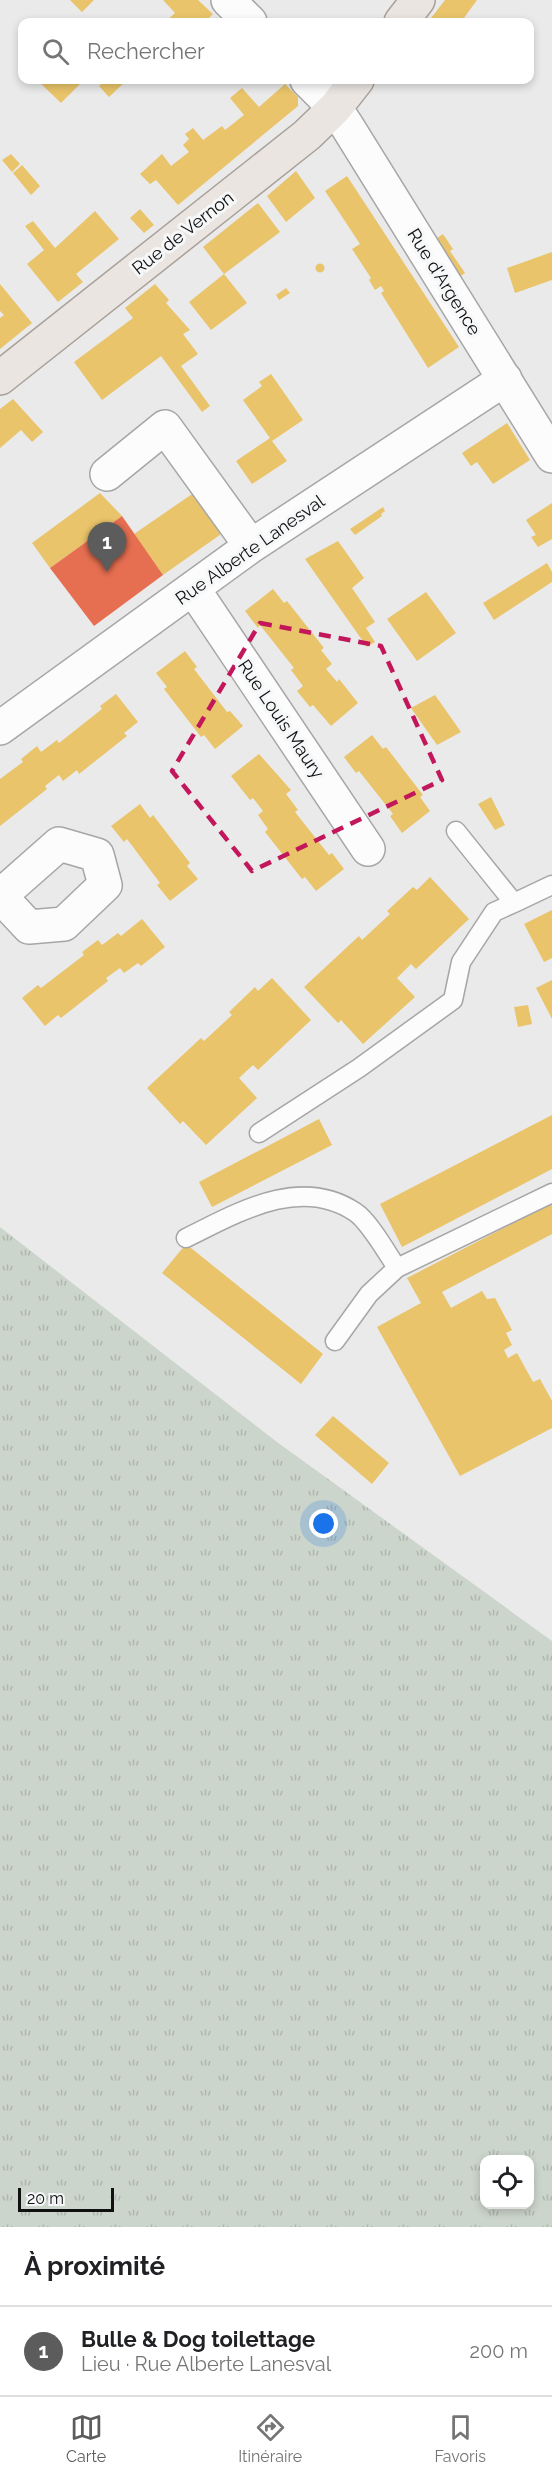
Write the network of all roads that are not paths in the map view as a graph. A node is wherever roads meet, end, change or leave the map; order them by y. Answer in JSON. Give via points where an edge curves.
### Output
{"nodes":[{"id":1,"x":228,"y":0,"type":"edge"},
{"id":2,"x":418,"y":0,"type":"edge"},
{"id":3,"x":246,"y":18,"type":"edge"},
{"id":4,"x":404,"y":18,"type":"edge"},
{"id":5,"x":311,"y":84,"type":"edge"},
{"id":6,"x":354,"y":84,"type":"edge"},
{"id":7,"x":335,"y":108,"type":"junction"},
{"id":8,"x":0,"y":378,"type":"edge"},
{"id":9,"x":505,"y":379,"type":"junction"},
{"id":10,"x":552,"y":456,"type":"edge"},
{"id":11,"x":106,"y":474,"type":"dead end"},
{"id":12,"x":251,"y":546,"type":"junction"},
{"id":13,"x":194,"y":590,"type":"junction"},
{"id":14,"x":0,"y":728,"type":"edge"},
{"id":15,"x":456,"y":831,"type":"dead end"},
{"id":16,"x":368,"y":849,"type":"dead end"},
{"id":17,"x":552,"y":885,"type":"edge"},
{"id":18,"x":514,"y":903,"type":"junction"},
{"id":19,"x":258,"y":1133,"type":"dead end"},
{"id":20,"x":552,"y":1193,"type":"edge"},
{"id":21,"x":186,"y":1238,"type":"dead end"},
{"id":22,"x":397,"y":1268,"type":"junction"},
{"id":23,"x":335,"y":1341,"type":"dead end"}],
"edges":[{"from":1,"to":3,"type":"street"},
{"from":2,"to":4,"type":"main road"},
{"from":5,"to":7,"type":"street","name":"Rue d'Argence"},
{"from":6,"to":7,"type":"main road","name":"Rue de Vernon"},
{"from":7,"to":8,"type":"main road","name":"Rue de Vernon","via":[[307,135]]},
{"from":7,"to":9,"type":"street","name":"Rue d'Argence"},
{"from":9,"to":10,"type":"street","name":"Rue d'Argence"},
{"from":9,"to":12,"type":"street","name":"Rue Alberte Lanesval"},
{"from":11,"to":12,"type":"street","via":[[165,427]]},
{"from":12,"to":13,"type":"street","name":"Rue Alberte Lanesval"},
{"from":13,"to":14,"type":"street","name":"Rue Alberte Lanesval"},
{"from":13,"to":16,"type":"street","name":"Rue Louis Maury"},
{"from":15,"to":18,"type":"lane"},
{"from":17,"to":18,"type":"lane"},
{"from":18,"to":19,"type":"lane","via":[[494,912],[461,962],[453,1000],[359,1068]]},
{"from":20,"to":22,"type":"lane"},
{"from":21,"to":22,"type":"lane","via":[[249,1207],[299,1196],[322,1197],[357,1213]]},
{"from":22,"to":23,"type":"lane","via":[[369,1294]]}]}
